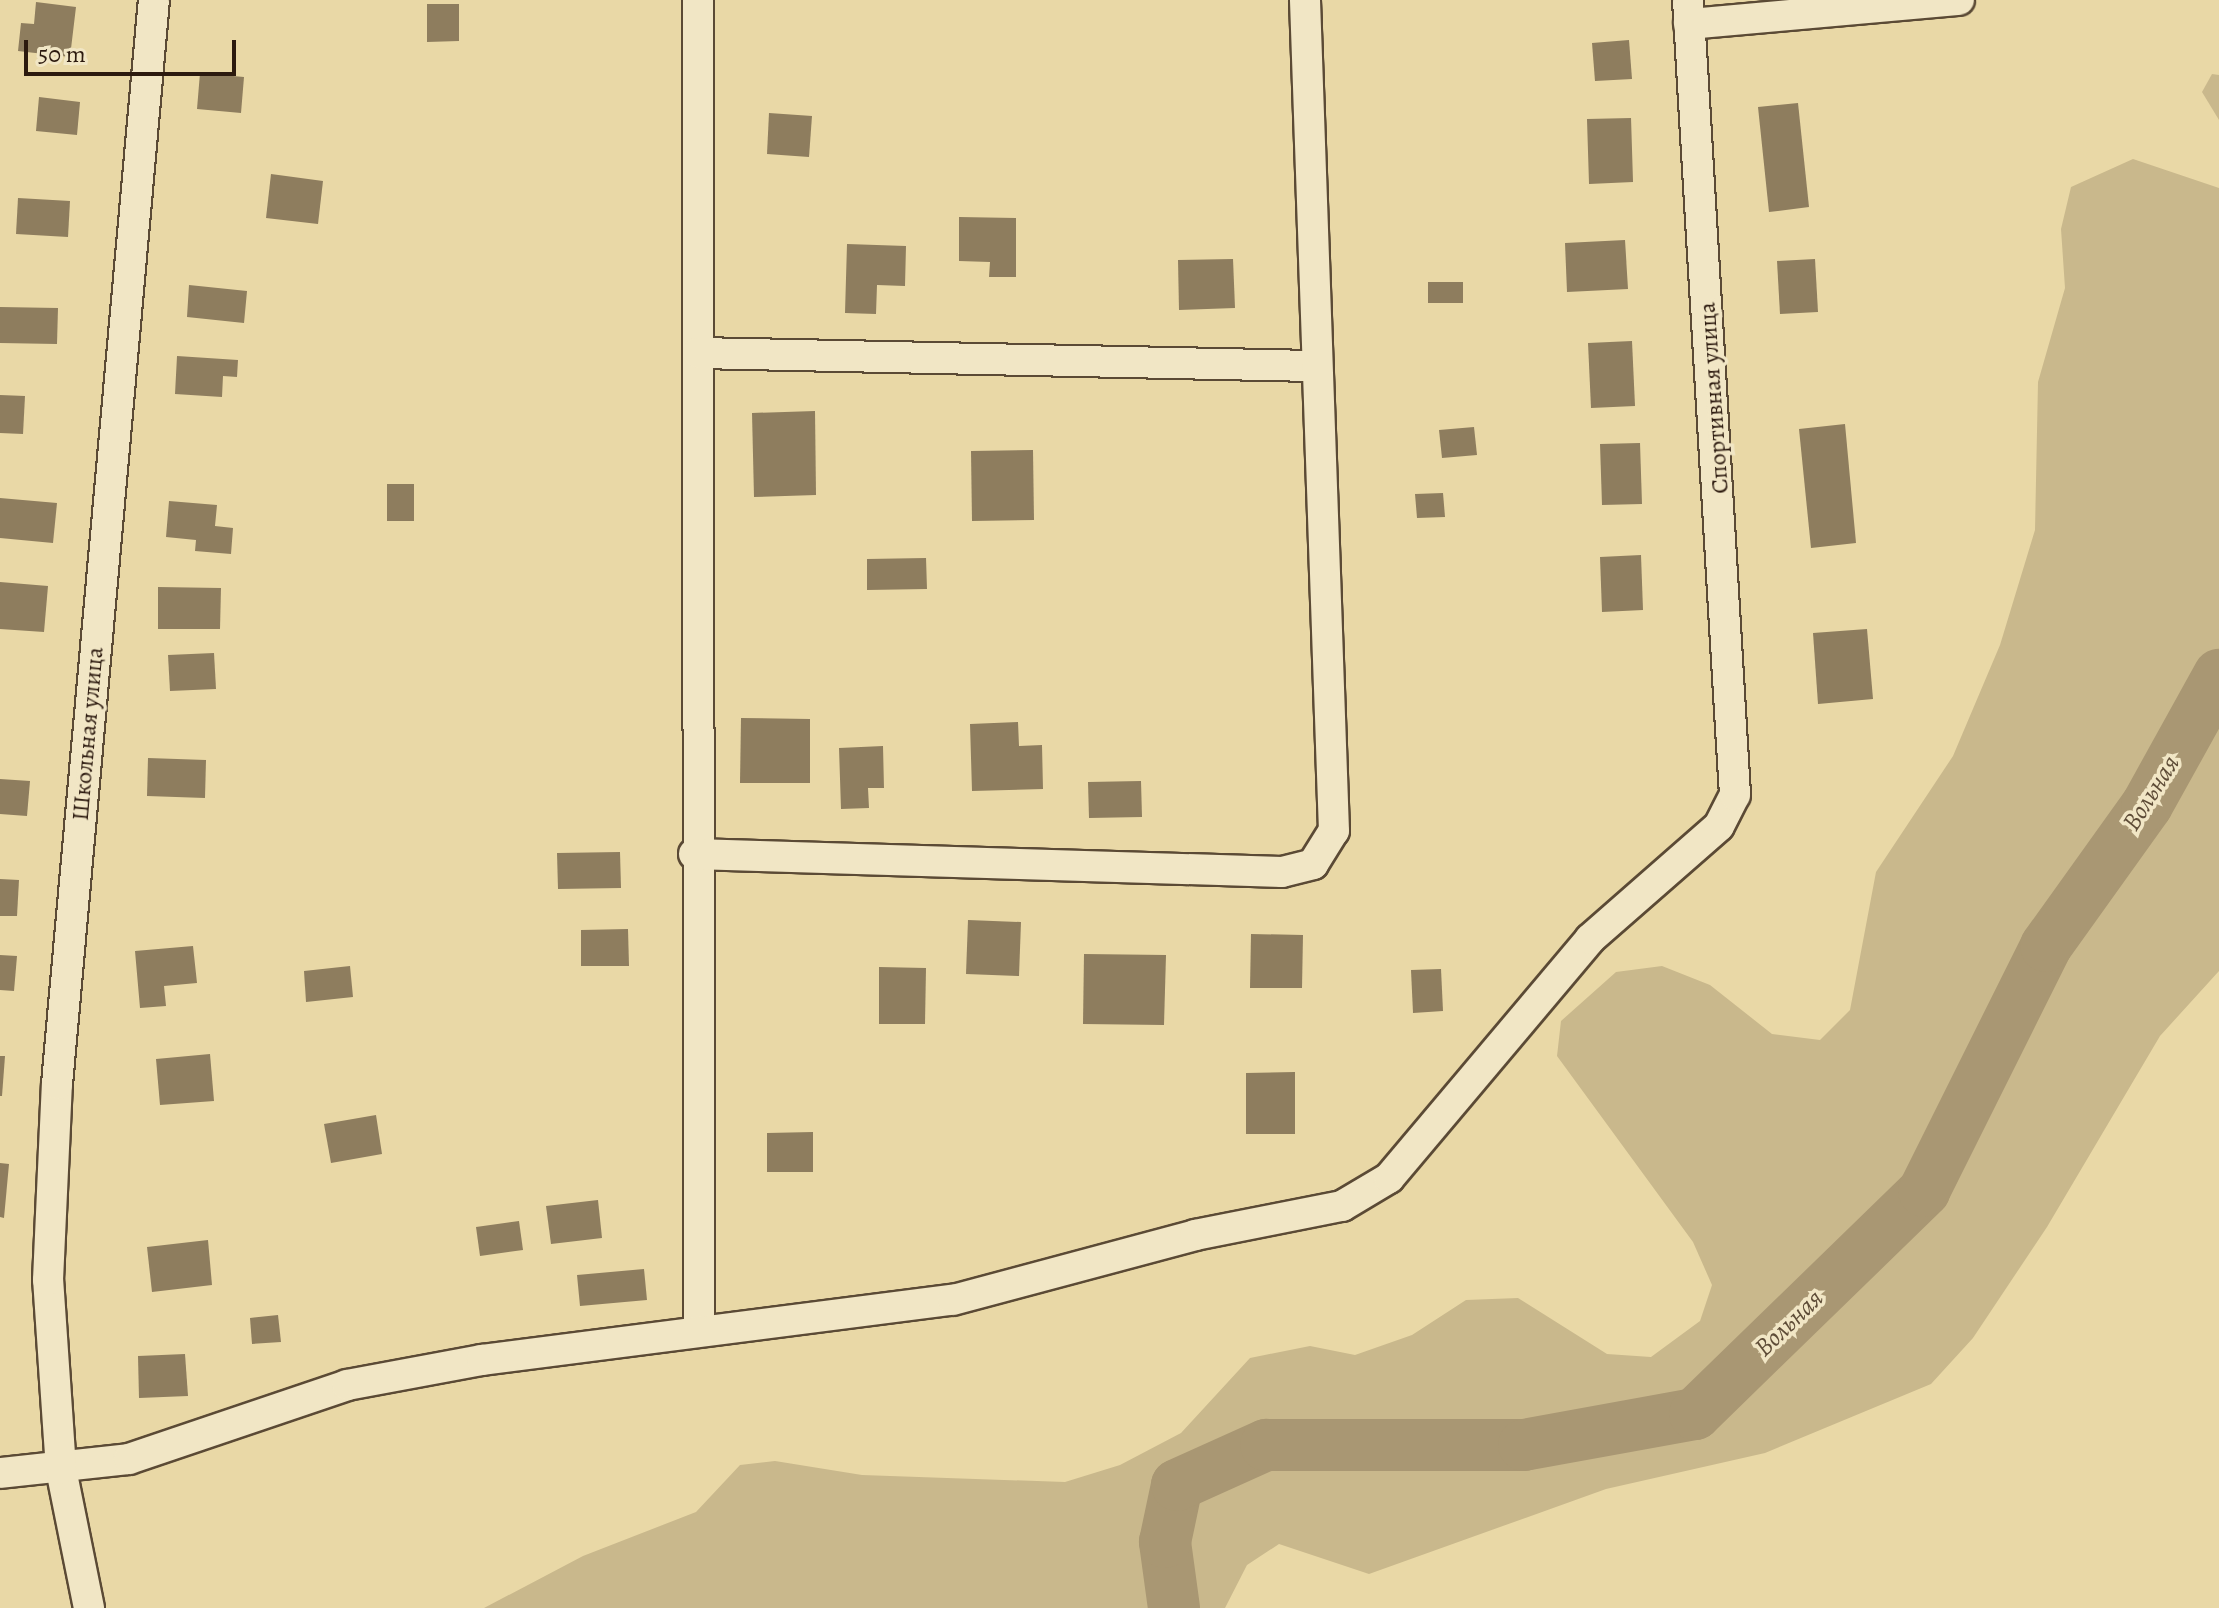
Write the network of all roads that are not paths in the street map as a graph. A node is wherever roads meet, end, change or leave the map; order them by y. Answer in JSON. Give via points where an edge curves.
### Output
{"nodes":[{"id":1,"x":154,"y":0,"type":"edge"},
{"id":2,"x":698,"y":0,"type":"edge"},
{"id":3,"x":1305,"y":0,"type":"edge"},
{"id":4,"x":1959,"y":0,"type":"edge"},
{"id":5,"x":1689,"y":12,"type":"edge"},
{"id":6,"x":698,"y":353,"type":"junction"},
{"id":7,"x":1313,"y":366,"type":"junction"},
{"id":8,"x":694,"y":854,"type":"junction"},
{"id":9,"x":699,"y":1331,"type":"junction"},
{"id":10,"x":61,"y":1469,"type":"junction"},
{"id":11,"x":0,"y":1473,"type":"edge"},
{"id":12,"x":89,"y":1608,"type":"edge"}],
"edges":[{"from":1,"to":10,"type":"street","name":"Школьная улица","via":[[57,1084],[48,1280]]},
{"from":2,"to":6,"type":"street"},
{"from":3,"to":7,"type":"street"},
{"from":4,"to":5,"type":"street"},
{"from":5,"to":9,"type":"street","name":"Спортивная улица","via":[[1735,795],[1719,826],[1590,939],[1423,1144],[1389,1178],[1342,1206],[1195,1235],[953,1300]]},
{"from":6,"to":7,"type":"street"},
{"from":6,"to":8,"type":"street"},
{"from":7,"to":8,"type":"street","via":[[1334,831],[1313,864],[1282,872]]},
{"from":8,"to":9,"type":"street"},
{"from":9,"to":10,"type":"street","via":[[347,1385],[194,1442]]},
{"from":10,"to":11,"type":"street"},
{"from":10,"to":12,"type":"street","name":"Школьная улица"}]}
